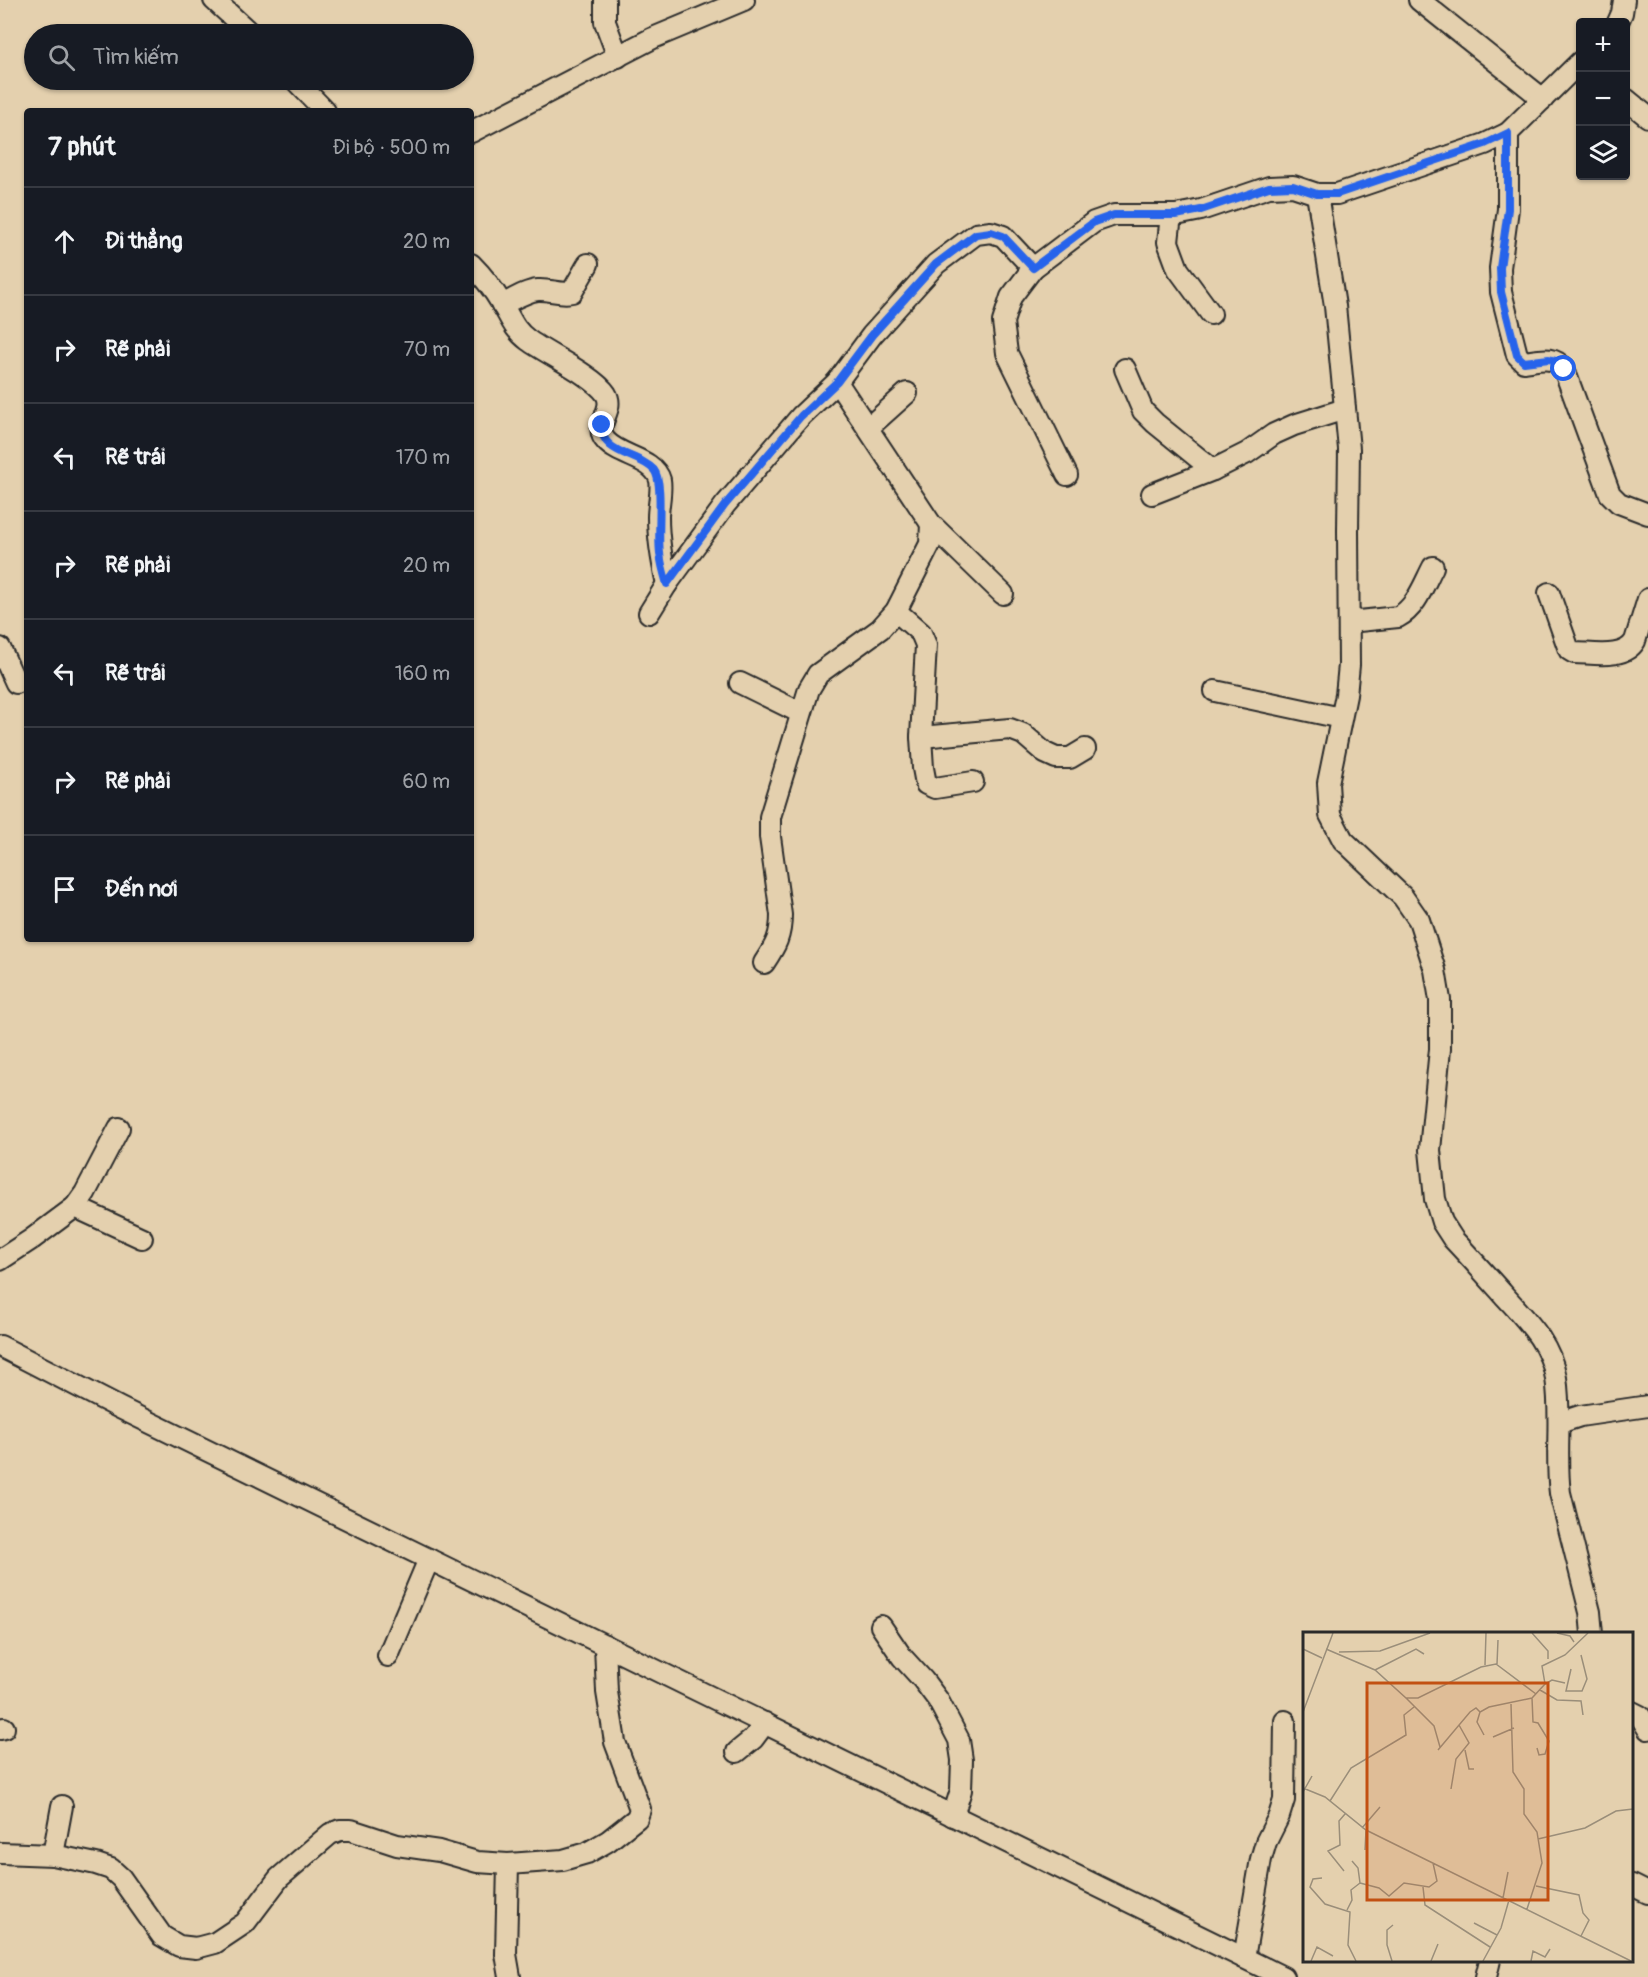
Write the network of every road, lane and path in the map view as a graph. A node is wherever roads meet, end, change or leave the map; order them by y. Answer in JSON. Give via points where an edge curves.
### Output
{"nodes":[{"id":1,"x":214,"y":0,"type":"edge"},
{"id":2,"x":605,"y":0,"type":"edge"},
{"id":3,"x":744,"y":0,"type":"edge"},
{"id":4,"x":1419,"y":0,"type":"edge"},
{"id":5,"x":1641,"y":0,"type":"edge"},
{"id":6,"x":1622,"y":12,"type":"edge"},
{"id":7,"x":240,"y":24,"type":"edge"},
{"id":8,"x":618,"y":57,"type":"junction"},
{"id":9,"x":1576,"y":67,"type":"edge"},
{"id":10,"x":304,"y":90,"type":"edge"},
{"id":11,"x":1542,"y":99,"type":"junction"},
{"id":12,"x":1630,"y":102,"type":"edge"},
{"id":13,"x":322,"y":108,"type":"edge"},
{"id":14,"x":1648,"y":117,"type":"edge"},
{"id":15,"x":474,"y":130,"type":"edge"},
{"id":16,"x":1508,"y":133,"type":"junction"},
{"id":17,"x":1317,"y":194,"type":"junction"},
{"id":18,"x":1171,"y":215,"type":"junction"},
{"id":19,"x":588,"y":264,"type":"dead end"},
{"id":20,"x":474,"y":267,"type":"edge"},
{"id":21,"x":1033,"y":268,"type":"junction"},
{"id":22,"x":502,"y":304,"type":"junction"},
{"id":23,"x":1211,"y":314,"type":"dead end"},
{"id":24,"x":1125,"y":369,"type":"dead end"},
{"id":25,"x":837,"y":382,"type":"junction"},
{"id":26,"x":907,"y":393,"type":"dead end"},
{"id":27,"x":1345,"y":409,"type":"junction"},
{"id":28,"x":868,"y":428,"type":"junction"},
{"id":29,"x":1213,"y":470,"type":"junction"},
{"id":30,"x":1067,"y":475,"type":"dead end"},
{"id":31,"x":1152,"y":494,"type":"dead end"},
{"id":32,"x":1648,"y":514,"type":"edge"},
{"id":33,"x":931,"y":524,"type":"junction"},
{"id":34,"x":1433,"y":567,"type":"dead end"},
{"id":35,"x":667,"y":584,"type":"junction"},
{"id":36,"x":1549,"y":593,"type":"dead end"},
{"id":37,"x":1003,"y":594,"type":"dead end"},
{"id":38,"x":1648,"y":599,"type":"edge"},
{"id":39,"x":896,"y":611,"type":"junction"},
{"id":40,"x":649,"y":613,"type":"dead end"},
{"id":41,"x":1348,"y":622,"type":"junction"},
{"id":42,"x":0,"y":648,"type":"edge"},
{"id":43,"x":740,"y":683,"type":"dead end"},
{"id":44,"x":14,"y":684,"type":"edge"},
{"id":45,"x":1215,"y":692,"type":"dead end"},
{"id":46,"x":801,"y":713,"type":"junction"},
{"id":47,"x":1341,"y":718,"type":"junction"},
{"id":48,"x":921,"y":737,"type":"junction"},
{"id":49,"x":1086,"y":750,"type":"dead end"},
{"id":50,"x":973,"y":782,"type":"dead end"},
{"id":51,"x":764,"y":963,"type":"dead end"},
{"id":52,"x":119,"y":1128,"type":"dead end"},
{"id":53,"x":75,"y":1207,"type":"junction"},
{"id":54,"x":142,"y":1239,"type":"dead end"},
{"id":55,"x":0,"y":1260,"type":"edge"},
{"id":56,"x":0,"y":1346,"type":"edge"},
{"id":57,"x":1648,"y":1406,"type":"edge"},
{"id":58,"x":1559,"y":1423,"type":"junction"},
{"id":59,"x":429,"y":1559,"type":"junction"},
{"id":60,"x":880,"y":1626,"type":"dead end"},
{"id":61,"x":1592,"y":1632,"type":"edge"},
{"id":62,"x":605,"y":1645,"type":"junction"},
{"id":63,"x":388,"y":1656,"type":"dead end"},
{"id":64,"x":1633,"y":1712,"type":"edge"},
{"id":65,"x":1285,"y":1721,"type":"dead end"},
{"id":66,"x":765,"y":1723,"type":"junction"},
{"id":67,"x":1648,"y":1729,"type":"edge"},
{"id":68,"x":737,"y":1752,"type":"dead end"},
{"id":69,"x":62,"y":1806,"type":"dead end"},
{"id":70,"x":953,"y":1816,"type":"junction"},
{"id":71,"x":0,"y":1853,"type":"edge"},
{"id":72,"x":53,"y":1855,"type":"junction"},
{"id":73,"x":508,"y":1864,"type":"junction"},
{"id":74,"x":1633,"y":1886,"type":"edge"},
{"id":75,"x":1648,"y":1893,"type":"edge"},
{"id":76,"x":1245,"y":1958,"type":"junction"},
{"id":77,"x":1490,"y":1962,"type":"edge"},
{"id":78,"x":510,"y":1977,"type":"edge"},
{"id":79,"x":1283,"y":1977,"type":"edge"},
{"id":80,"x":1486,"y":1977,"type":"edge"}],
"edges":[{"from":1,"to":7,"type":"street"},
{"from":2,"to":8,"type":"street","via":[[605,22]]},
{"from":3,"to":8,"type":"street"},
{"from":4,"to":11,"type":"street"},
{"from":5,"to":6,"type":"street"},
{"from":8,"to":15,"type":"street"},
{"from":9,"to":11,"type":"street"},
{"from":10,"to":13,"type":"street"},
{"from":11,"to":16,"type":"street"},
{"from":12,"to":14,"type":"street"},
{"from":16,"to":17,"type":"street","via":[[1337,194]]},
{"from":16,"to":32,"type":"street","via":[[1508,209],[1500,268],[1501,292],[1517,355],[1524,362],[1559,362],[1610,494],[1619,503]]},
{"from":17,"to":18,"type":"street","via":[[1293,186],[1269,187],[1201,210]]},
{"from":17,"to":27,"type":"street","via":[[1335,306]]},
{"from":18,"to":21,"type":"street","via":[[1114,215],[1094,222]]},
{"from":18,"to":23,"type":"street","via":[[1168,243],[1178,270]]},
{"from":19,"to":22,"type":"street","via":[[572,291],[530,291]]},
{"from":20,"to":22,"type":"street"},
{"from":21,"to":25,"type":"street","via":[[1003,236],[991,232],[976,234],[936,264],[872,335]]},
{"from":21,"to":30,"type":"street","via":[[1011,297],[1003,322],[1007,353]]},
{"from":22,"to":35,"type":"street","via":[[516,330],[608,396],[601,434],[606,442],[654,470],[660,480],[660,553]]},
{"from":24,"to":29,"type":"street","via":[[1143,411]]},
{"from":25,"to":28,"type":"street"},
{"from":25,"to":35,"type":"street","via":[[801,416],[725,505]]},
{"from":26,"to":28,"type":"street"},
{"from":27,"to":29,"type":"street","via":[[1274,434]]},
{"from":27,"to":41,"type":"street","via":[[1349,449]]},
{"from":28,"to":33,"type":"street"},
{"from":29,"to":31,"type":"street"},
{"from":33,"to":37,"type":"street"},
{"from":33,"to":39,"type":"street","via":[[930,544]]},
{"from":34,"to":41,"type":"street","via":[[1404,614]]},
{"from":35,"to":40,"type":"street"},
{"from":36,"to":38,"type":"street","via":[[1569,650],[1574,653],[1614,653],[1631,647]]},
{"from":39,"to":46,"type":"street","via":[[880,629],[818,674]]},
{"from":39,"to":48,"type":"street","via":[[921,633],[926,645]]},
{"from":41,"to":47,"type":"street","via":[[1349,665]]},
{"from":42,"to":44,"type":"street"},
{"from":43,"to":46,"type":"street"},
{"from":45,"to":47,"type":"street"},
{"from":46,"to":51,"type":"street","via":[[770,817],[781,927],[778,942]]},
{"from":47,"to":58,"type":"street","via":[[1328,783],[1330,814],[1343,840],[1404,897],[1419,920],[1435,970],[1440,1000],[1440,1049],[1431,1141],[1435,1199],[1442,1222],[1538,1333],[1556,1378]]},
{"from":48,"to":49,"type":"street","via":[[1010,729],[1056,759],[1070,758]]},
{"from":48,"to":50,"type":"street","via":[[926,783],[935,788]]},
{"from":52,"to":53,"type":"street"},
{"from":53,"to":54,"type":"street"},
{"from":53,"to":55,"type":"street"},
{"from":56,"to":59,"type":"street"},
{"from":57,"to":58,"type":"street"},
{"from":58,"to":61,"type":"street","via":[[1560,1493]]},
{"from":59,"to":62,"type":"street"},
{"from":59,"to":63,"type":"street"},
{"from":60,"to":70,"type":"street","via":[[938,1700],[959,1740],[961,1790]]},
{"from":62,"to":66,"type":"street"},
{"from":62,"to":73,"type":"street","via":[[610,1716],[615,1743],[640,1809],[637,1818],[587,1853],[563,1860]]},
{"from":64,"to":67,"type":"street"},
{"from":65,"to":76,"type":"street","via":[[1284,1800],[1261,1858]]},
{"from":66,"to":68,"type":"street"},
{"from":66,"to":70,"type":"street"},
{"from":69,"to":72,"type":"street"},
{"from":70,"to":76,"type":"street"},
{"from":71,"to":72,"type":"street"},
{"from":72,"to":73,"type":"street","via":[[111,1869],[162,1936],[179,1946],[196,1948],[214,1943],[245,1923],[279,1878],[330,1834],[340,1830],[477,1862]]},
{"from":73,"to":78,"type":"street","via":[[506,1954]]},
{"from":74,"to":75,"type":"street"},
{"from":76,"to":79,"type":"street"},
{"from":77,"to":80,"type":"street"}]}
